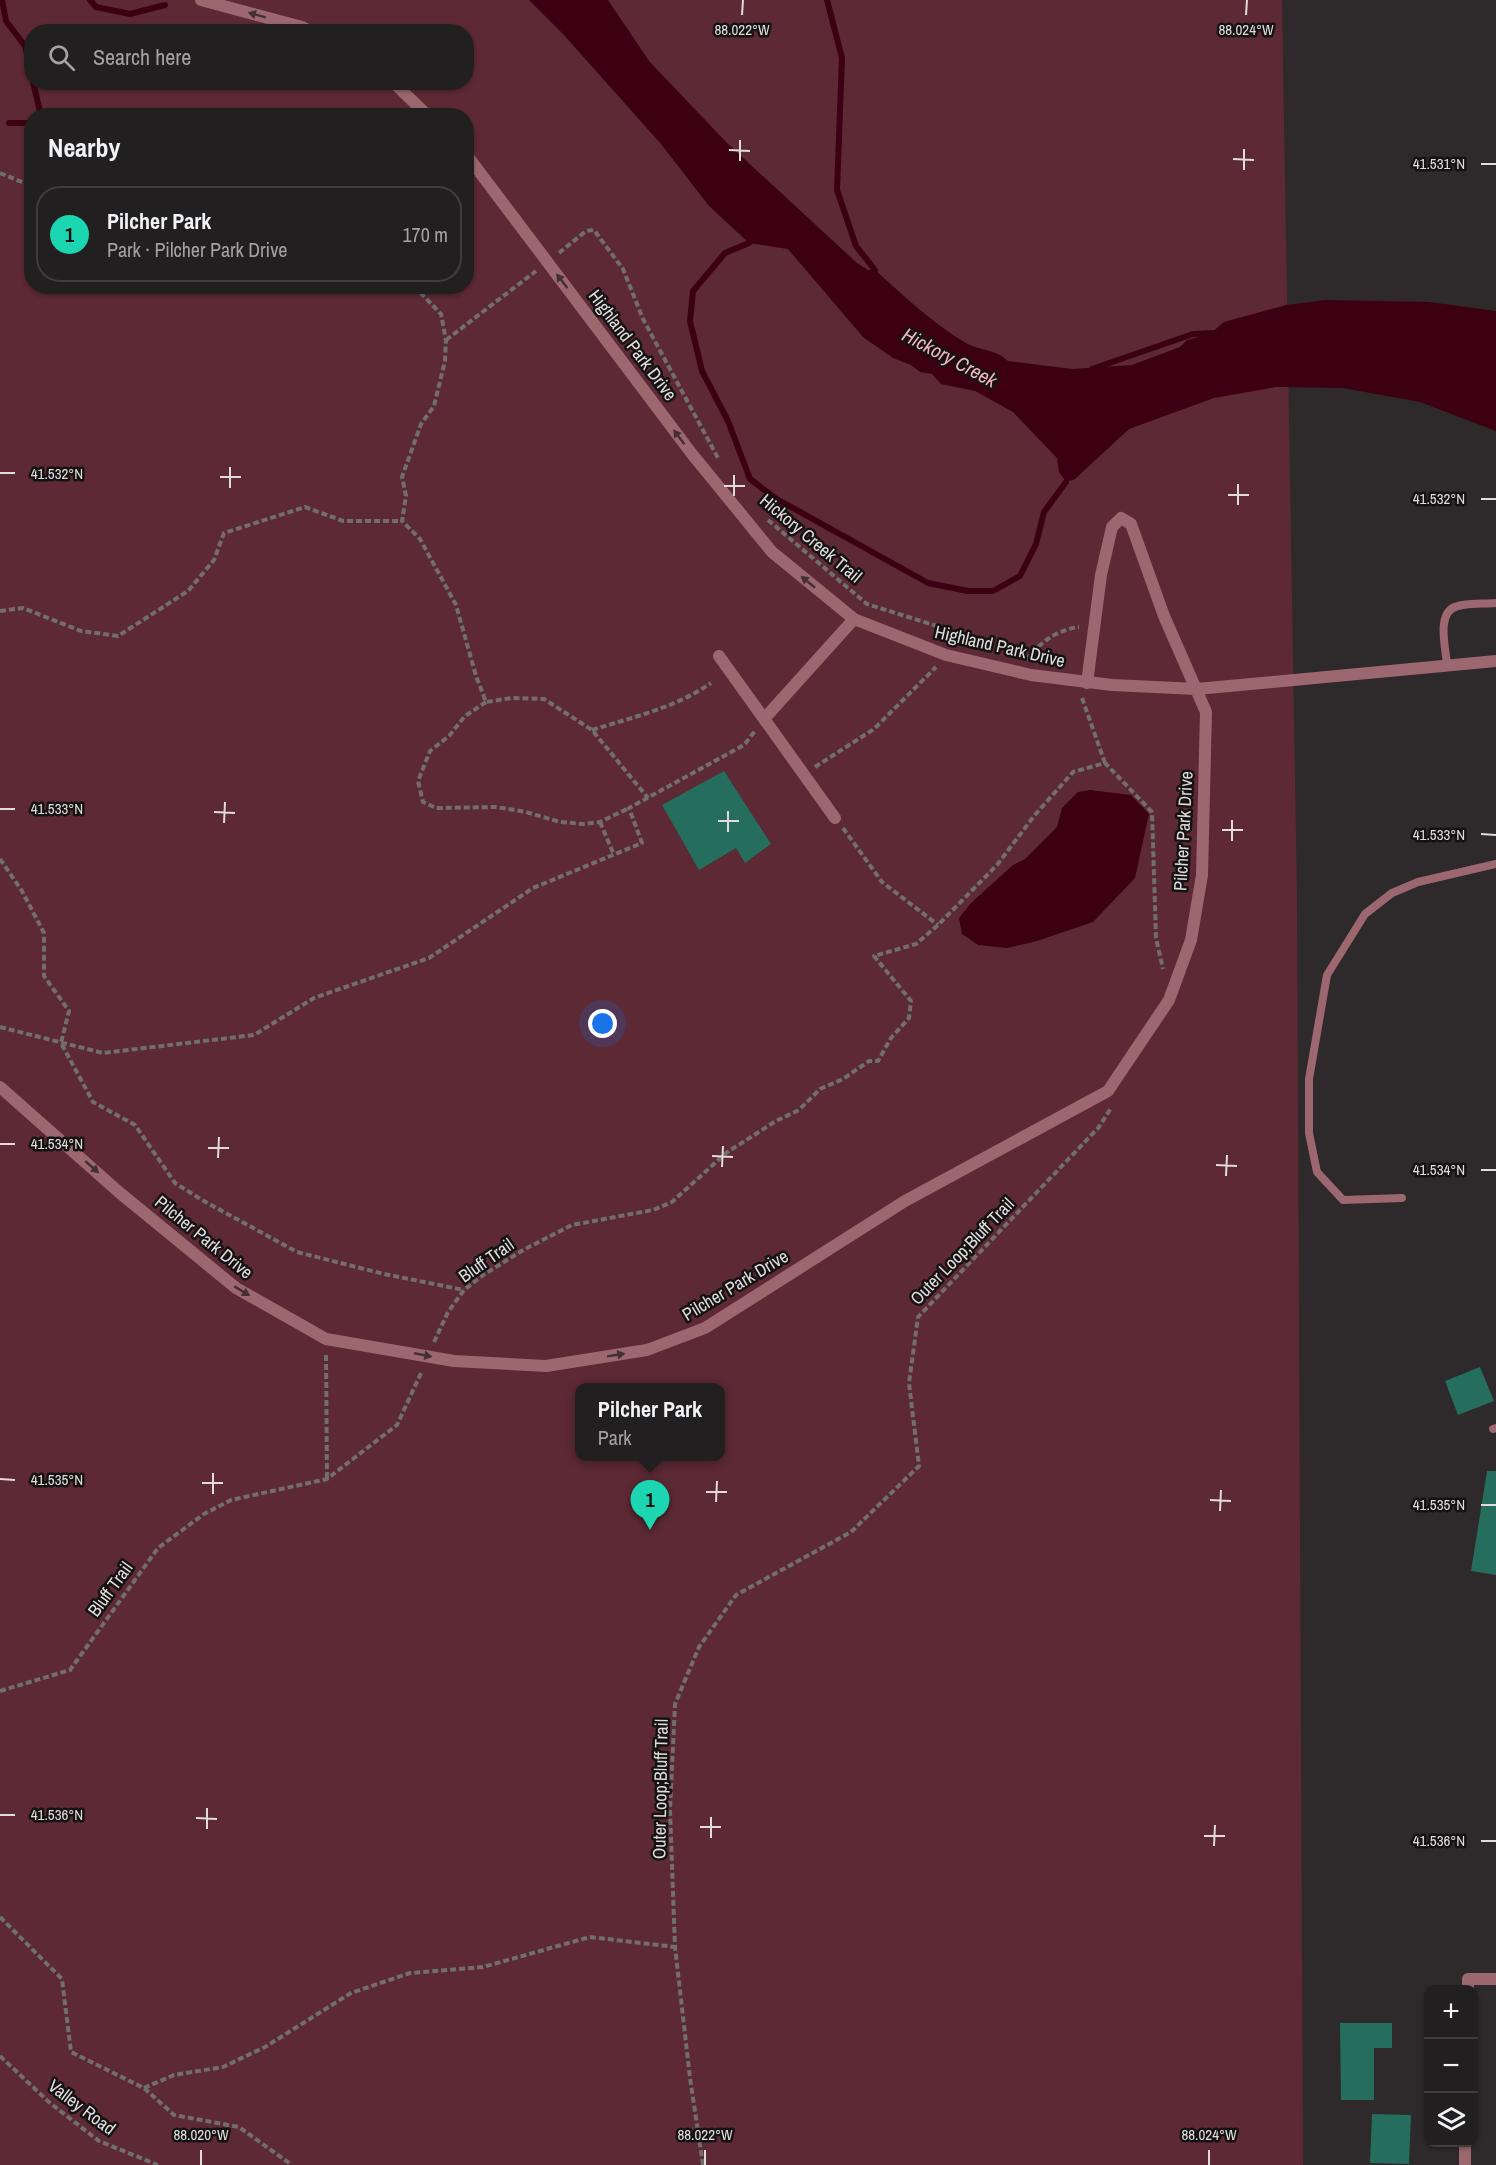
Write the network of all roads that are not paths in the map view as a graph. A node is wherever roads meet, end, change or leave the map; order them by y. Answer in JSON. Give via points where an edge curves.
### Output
{"nodes":[{"id":1,"x":201,"y":0,"type":"edge"},
{"id":2,"x":291,"y":24,"type":"edge"},
{"id":3,"x":401,"y":90,"type":"edge"},
{"id":4,"x":420,"y":108,"type":"edge"},
{"id":5,"x":474,"y":165,"type":"edge"},
{"id":6,"x":1496,"y":603,"type":"edge"},
{"id":7,"x":854,"y":619,"type":"junction"},
{"id":8,"x":719,"y":656,"type":"dead end"},
{"id":9,"x":1496,"y":661,"type":"edge"},
{"id":10,"x":1447,"y":665,"type":"junction"},
{"id":11,"x":1087,"y":683,"type":"junction"},
{"id":12,"x":1197,"y":689,"type":"junction"},
{"id":13,"x":764,"y":719,"type":"junction"},
{"id":14,"x":836,"y":818,"type":"road end"},
{"id":15,"x":1496,"y":864,"type":"edge"},
{"id":16,"x":0,"y":1088,"type":"edge"},
{"id":17,"x":1402,"y":1198,"type":"dead end"},
{"id":18,"x":1496,"y":1978,"type":"edge"},
{"id":19,"x":1468,"y":1984,"type":"edge"},
{"id":20,"x":1465,"y":2147,"type":"edge"},
{"id":21,"x":1465,"y":2165,"type":"edge"}],
"edges":[{"from":2,"to":1,"type":"street","one_way":true},
{"from":3,"to":4,"type":"street"},
{"from":7,"to":5,"type":"street","name":"Highland Park Drive","one_way":true,"via":[[772,552],[692,454]]},
{"from":6,"to":10,"type":"lane","via":[[1449,610],[1444,620]]},
{"from":7,"to":11,"type":"street","name":"Highland Park Drive","via":[[946,655]]},
{"from":7,"to":13,"type":"street"},
{"from":8,"to":13,"type":"street"},
{"from":9,"to":10,"type":"street","name":"Highland Park Drive"},
{"from":10,"to":12,"type":"street","name":"Highland Park Drive"},
{"from":11,"to":12,"type":"street","name":"Highland Park Drive"},
{"from":11,"to":12,"type":"street","name":"Pilcher Park Drive","via":[[1101,575],[1112,527],[1121,518],[1131,524],[1164,616]]},
{"from":16,"to":12,"type":"street","name":"Pilcher Park Drive","one_way":true,"via":[[236,1288],[326,1339],[454,1361],[546,1366],[647,1350],[705,1328],[905,1201],[1108,1091],[1169,1000],[1191,940],[1202,875],[1206,712]]},
{"from":13,"to":14,"type":"street"},
{"from":15,"to":17,"type":"lane","via":[[1392,892],[1365,914],[1327,975],[1309,1079],[1309,1133],[1317,1172],[1343,1200]]},
{"from":18,"to":19,"type":"street"},
{"from":20,"to":21,"type":"street"}]}
